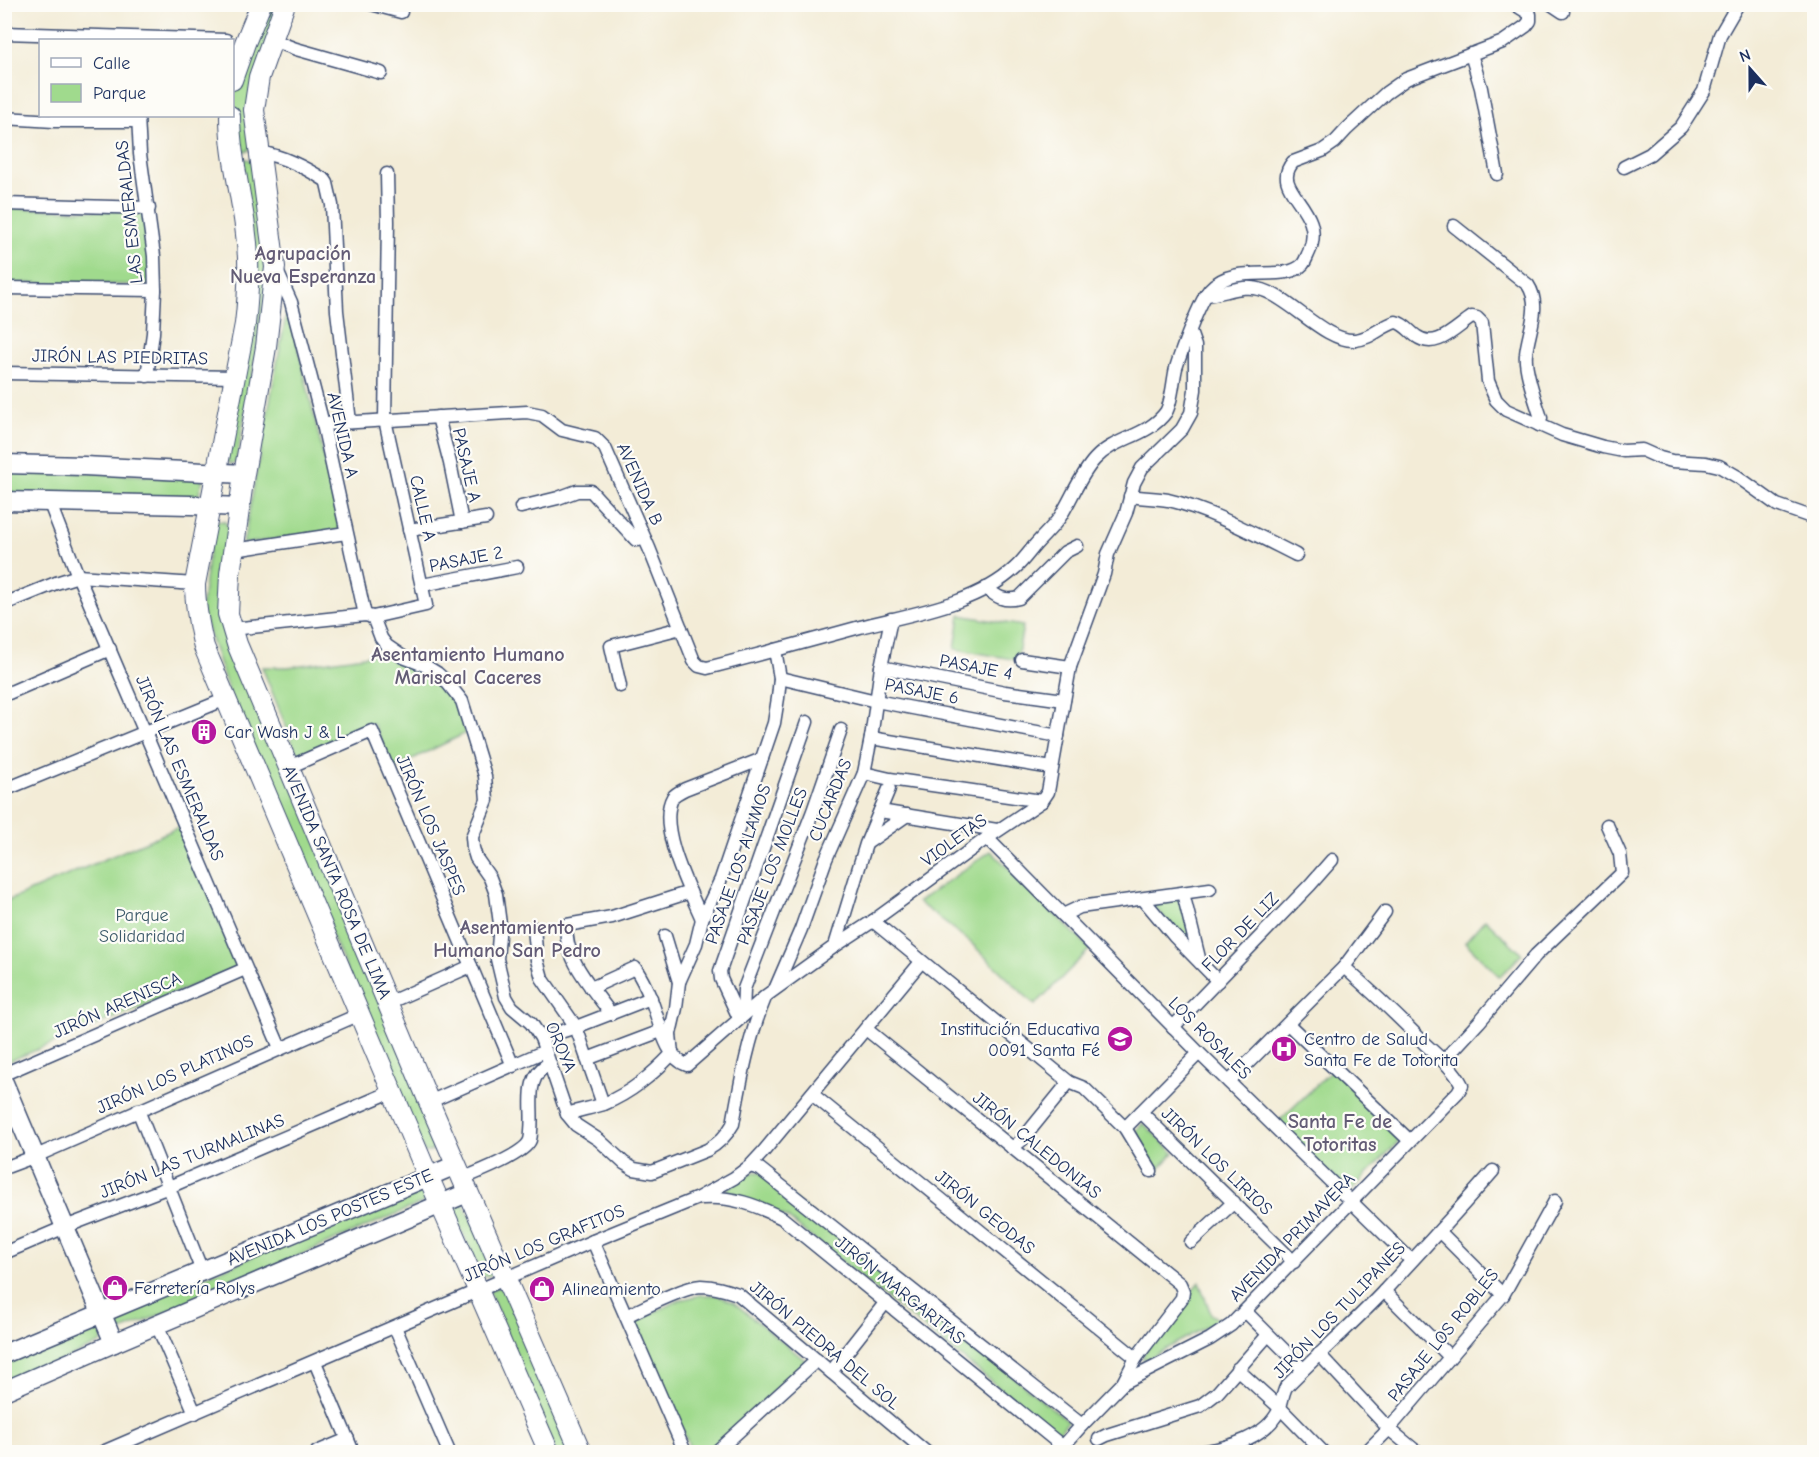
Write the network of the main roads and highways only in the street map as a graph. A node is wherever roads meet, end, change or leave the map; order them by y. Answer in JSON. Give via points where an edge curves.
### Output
{"nodes":[{"id":1,"x":261,"y":4,"type":"edge"},
{"id":2,"x":285,"y":4,"type":"edge"},
{"id":3,"x":234,"y":42,"type":"edge"},
{"id":4,"x":230,"y":117,"type":"edge"},
{"id":5,"x":258,"y":152,"type":"junction"},
{"id":6,"x":233,"y":158,"type":"junction"},
{"id":7,"x":4,"y":464,"type":"edge"},
{"id":8,"x":217,"y":471,"type":"junction"},
{"id":9,"x":244,"y":474,"type":"junction"},
{"id":10,"x":4,"y":501,"type":"edge"},
{"id":11,"x":210,"y":505,"type":"junction"},
{"id":12,"x":240,"y":507,"type":"junction"},
{"id":13,"x":4,"y":1083,"type":"edge"},
{"id":14,"x":428,"y":1176,"type":"junction"},
{"id":15,"x":461,"y":1179,"type":"junction"},
{"id":16,"x":440,"y":1204,"type":"junction"},
{"id":17,"x":102,"y":1312,"type":"junction"},
{"id":18,"x":114,"y":1343,"type":"junction"},
{"id":19,"x":4,"y":1354,"type":"edge"},
{"id":20,"x":4,"y":1391,"type":"edge"},
{"id":21,"x":549,"y":1452,"type":"edge"},
{"id":22,"x":581,"y":1452,"type":"edge"}],
"edges":[{"from":1,"to":3,"type":"main road"},
{"from":2,"to":5,"type":"main road","name":"AVENIDA SANTA ROSA DE LIMA","via":[[255,97]]},
{"from":4,"to":6,"type":"main road","name":"AVENIDA SANTA ROSA DE LIMA"},
{"from":5,"to":6,"type":"main road"},
{"from":5,"to":9,"type":"main road","name":"AVENIDA SANTA ROSA DE LIMA","via":[[275,267]]},
{"from":6,"to":8,"type":"main road","name":"AVENIDA SANTA ROSA DE LIMA","via":[[245,227],[249,291]]},
{"from":7,"to":8,"type":"main road"},
{"from":8,"to":9,"type":"main road"},
{"from":8,"to":11,"type":"main road","name":"AVENIDA SANTA ROSA DE LIMA"},
{"from":9,"to":12,"type":"main road","name":"AVENIDA SANTA ROSA DE LIMA"},
{"from":10,"to":11,"type":"main road"},
{"from":11,"to":12,"type":"main road"},
{"from":11,"to":14,"type":"main road","name":"AVENIDA SANTA ROSA DE LIMA","via":[[195,584],[204,647]]},
{"from":12,"to":15,"type":"main road","name":"AVENIDA SANTA ROSA DE LIMA","via":[[228,596],[232,629]]},
{"from":13,"to":17,"type":"main road"},
{"from":14,"to":15,"type":"main road","name":"AVENIDA LOS POSTES ESTE"},
{"from":14,"to":16,"type":"main road","name":"AVENIDA SANTA ROSA DE LIMA"},
{"from":14,"to":17,"type":"main road","name":"AVENIDA LOS POSTES ESTE"},
{"from":15,"to":16,"type":"main road","name":"AVENIDA LOS POSTES ESTE"},
{"from":15,"to":22,"type":"main road","name":"AVENIDA SANTA ROSA DE LIMA"},
{"from":16,"to":18,"type":"main road","name":"AVENIDA LOS POSTES ESTE"},
{"from":16,"to":21,"type":"main road","name":"AVENIDA SANTA ROSA DE LIMA"},
{"from":17,"to":18,"type":"main road"},
{"from":17,"to":19,"type":"main road","name":"AVENIDA LOS POSTES ESTE"},
{"from":18,"to":20,"type":"main road","name":"AVENIDA LOS POSTES ESTE"}]}
